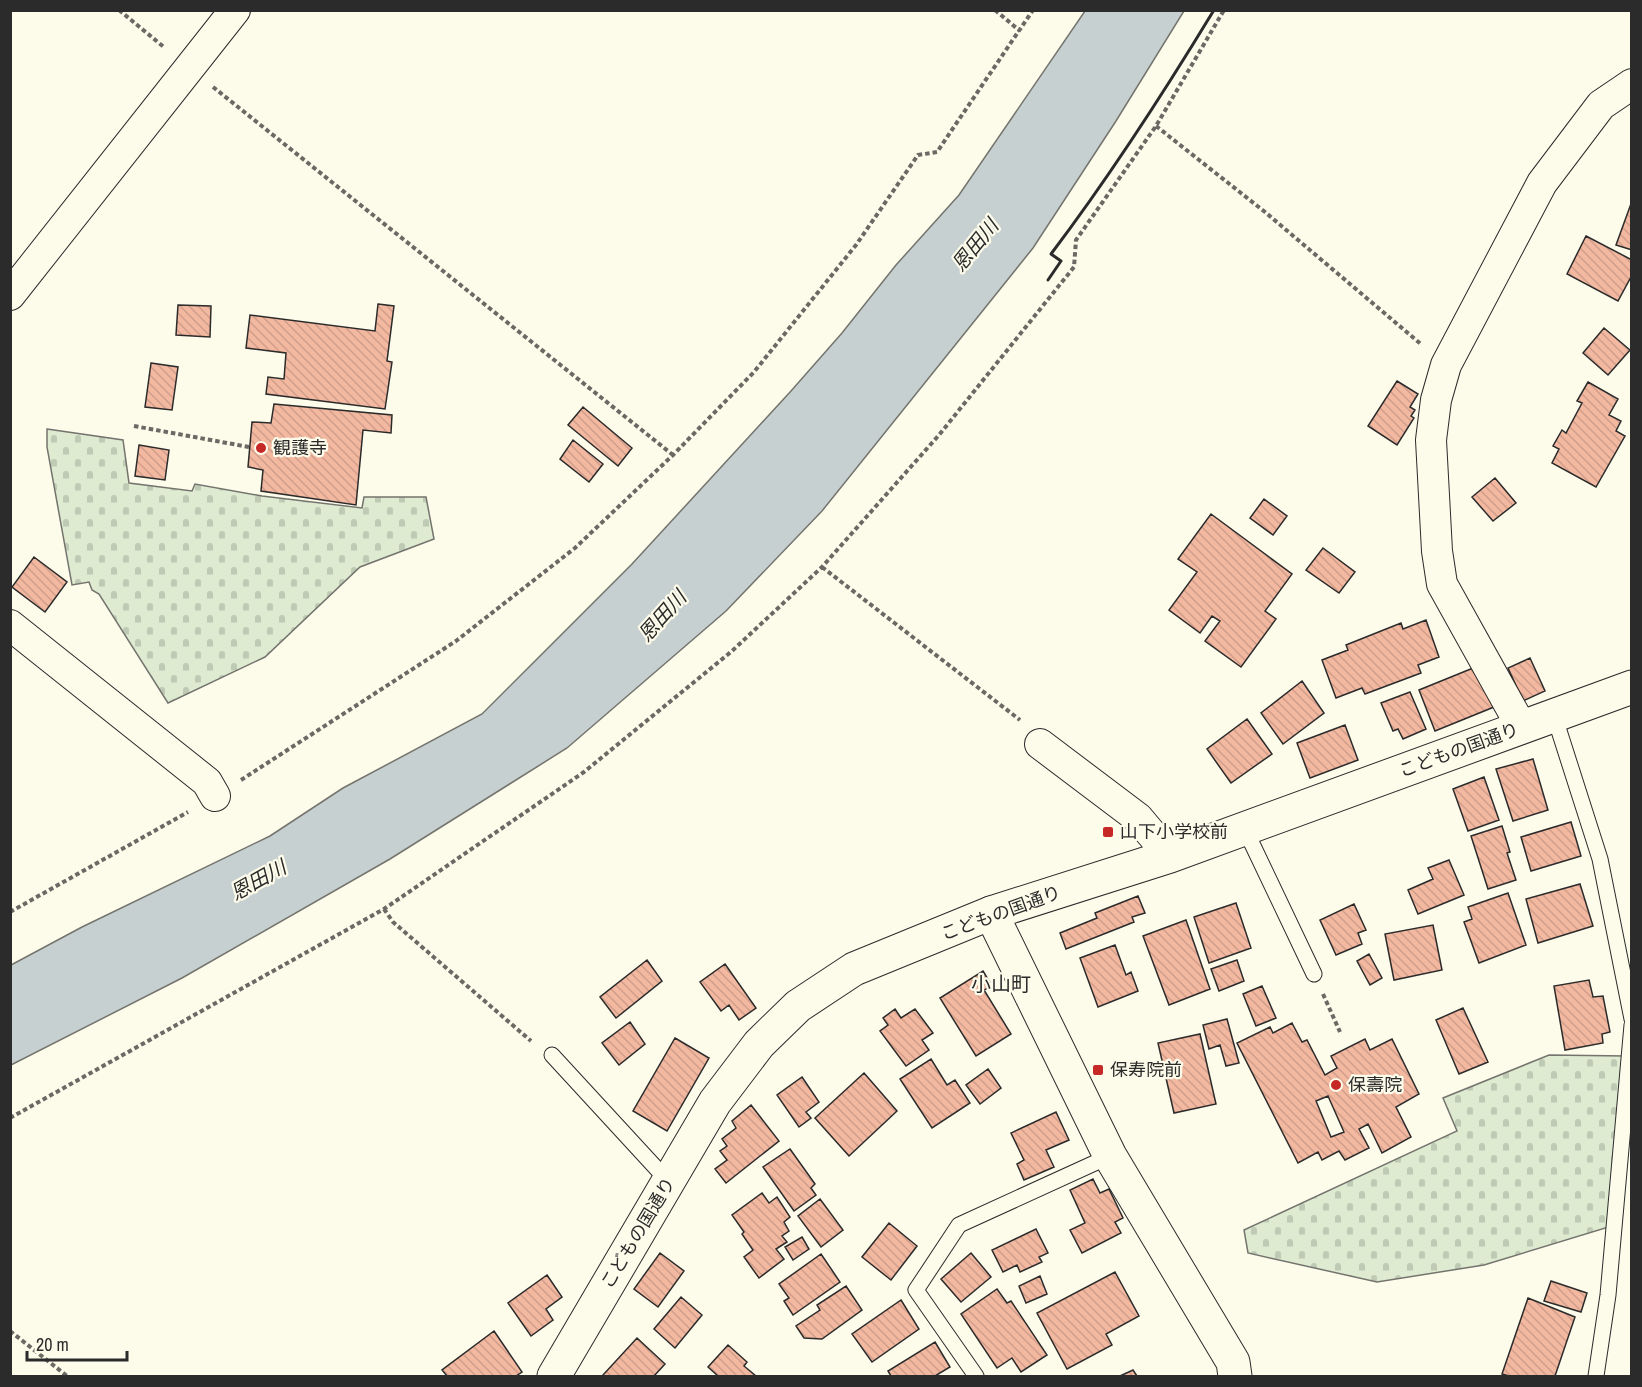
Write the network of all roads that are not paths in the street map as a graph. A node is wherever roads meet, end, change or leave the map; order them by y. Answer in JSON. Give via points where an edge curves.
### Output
{"nodes":[{"id":1,"x":235,"y":10,"type":"edge"},
{"id":2,"x":1632,"y":84,"type":"edge"},
{"id":3,"x":10,"y":295,"type":"edge"},
{"id":4,"x":10,"y":625,"type":"edge"},
{"id":5,"x":1632,"y":687,"type":"edge"},
{"id":6,"x":1554,"y":715,"type":"junction"},
{"id":7,"x":1521,"y":726,"type":"junction"},
{"id":8,"x":1040,"y":744,"type":"road end"},
{"id":9,"x":215,"y":796,"type":"road end"},
{"id":10,"x":1245,"y":829,"type":"junction"},
{"id":11,"x":1170,"y":856,"type":"junction"},
{"id":12,"x":991,"y":913,"type":"junction"},
{"id":13,"x":1314,"y":974,"type":"road end"},
{"id":14,"x":1632,"y":1019,"type":"edge"},
{"id":15,"x":1632,"y":1025,"type":"edge"},
{"id":16,"x":552,"y":1055,"type":"road end"},
{"id":17,"x":1110,"y":1155,"type":"junction"},
{"id":18,"x":668,"y":1181,"type":"junction"},
{"id":19,"x":554,"y":1377,"type":"edge"},
{"id":20,"x":976,"y":1377,"type":"edge"},
{"id":21,"x":1235,"y":1377,"type":"edge"},
{"id":22,"x":1596,"y":1377,"type":"edge"}],
"edges":[{"from":1,"to":3,"type":"street"},
{"from":2,"to":7,"type":"street","via":[[1601,105],[1542,183],[1446,365],[1436,400],[1431,440],[1437,550],[1443,584]]},
{"from":4,"to":9,"type":"street","via":[[207,782]]},
{"from":5,"to":6,"type":"main road","name":"こどもの国通り"},
{"from":6,"to":7,"type":"main road","name":"こどもの国通り"},
{"from":6,"to":14,"type":"lane","via":[[1600,859]]},
{"from":7,"to":10,"type":"main road","name":"こどもの国通り"},
{"from":8,"to":11,"type":"street","via":[[1138,818]]},
{"from":10,"to":11,"type":"main road","name":"こどもの国通り"},
{"from":10,"to":13,"type":"lane"},
{"from":11,"to":12,"type":"main road","name":"こどもの国通り"},
{"from":12,"to":17,"type":"main road"},
{"from":12,"to":18,"type":"main road","name":"こどもの国通り","via":[[854,969],[798,1006],[759,1044],[722,1094]]},
{"from":15,"to":22,"type":"lane","via":[[1608,1295]]},
{"from":16,"to":18,"type":"lane"},
{"from":17,"to":20,"type":"lane","via":[[959,1225],[916,1290]]},
{"from":17,"to":21,"type":"main road","via":[[1233,1362]]},
{"from":18,"to":19,"type":"main road","name":"こどもの国通り"}]}
